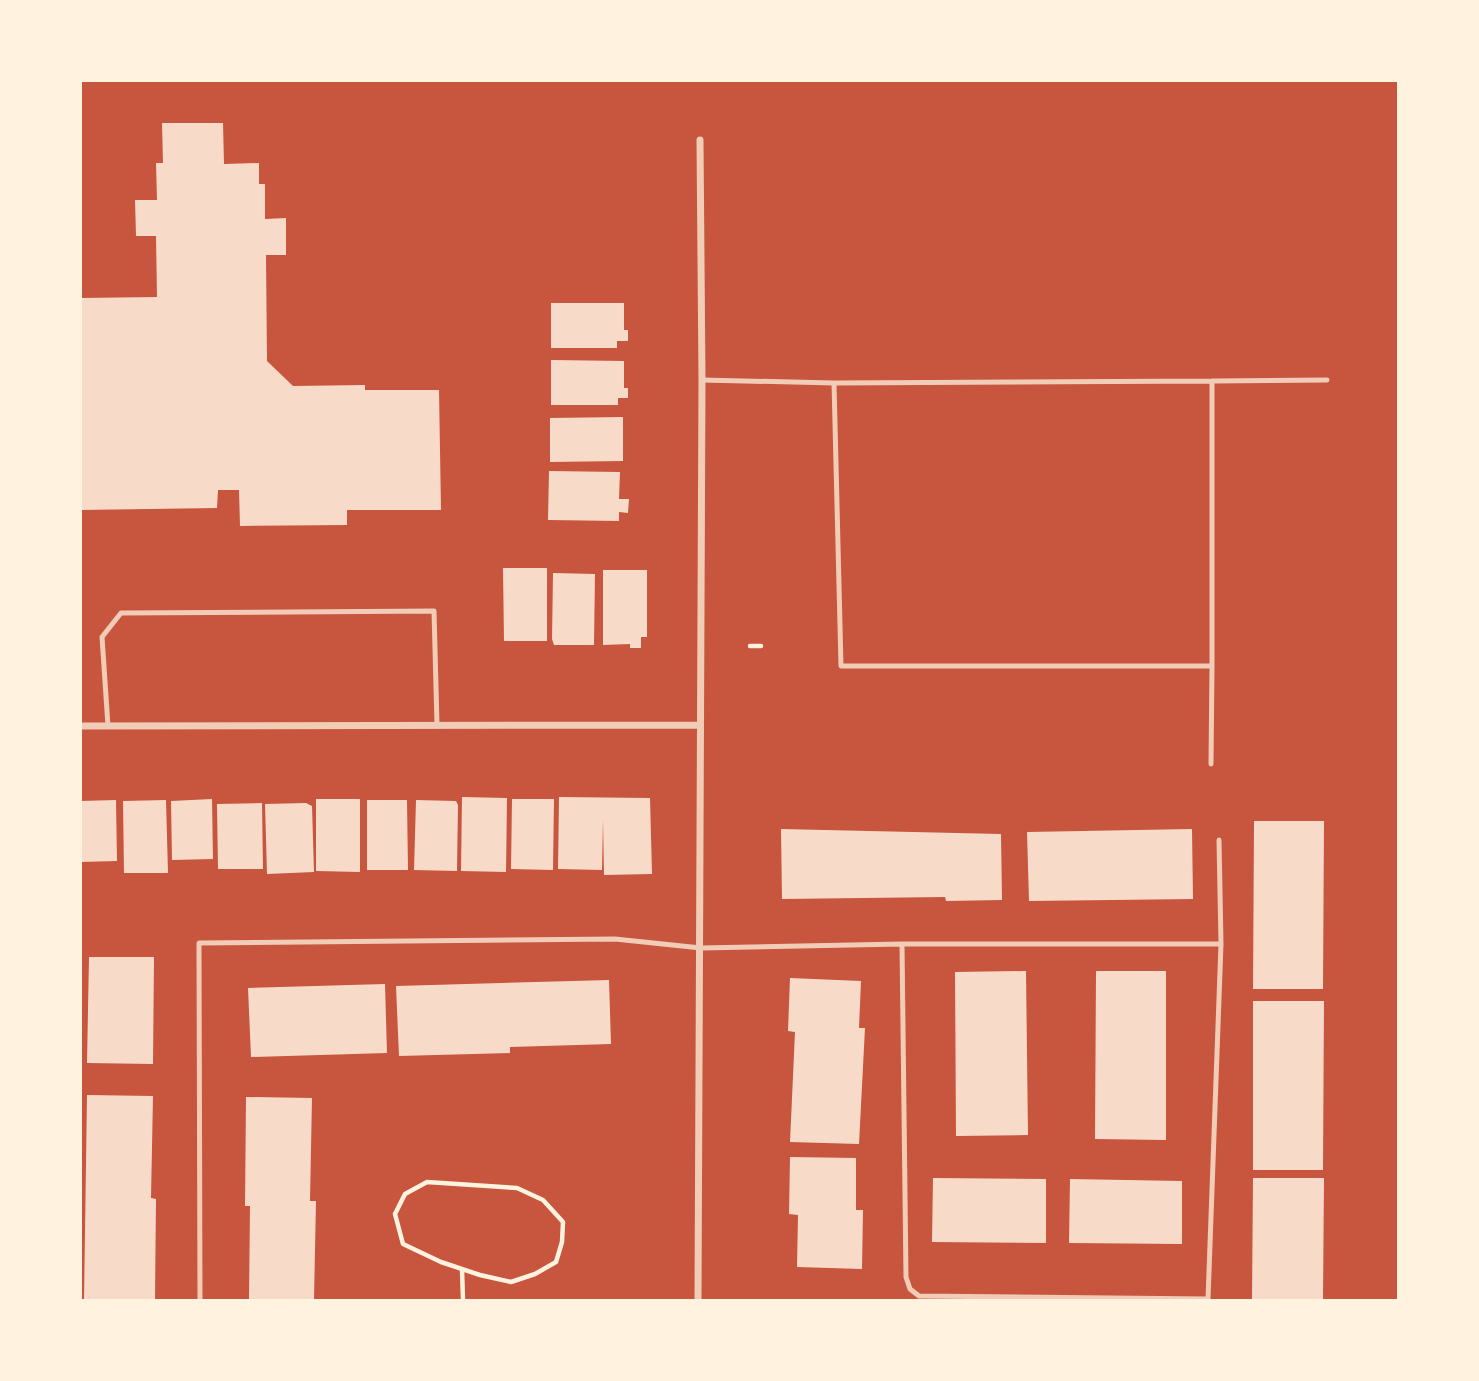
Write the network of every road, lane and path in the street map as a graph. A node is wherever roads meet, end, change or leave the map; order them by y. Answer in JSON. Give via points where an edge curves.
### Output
{"nodes":[{"id":1,"x":699,"y":140,"type":"dead end"},
{"id":2,"x":702,"y":380,"type":"junction"},
{"id":3,"x":1327,"y":380,"type":"dead end"},
{"id":4,"x":1212,"y":381,"type":"junction"},
{"id":5,"x":834,"y":383,"type":"junction"},
{"id":6,"x":750,"y":646,"type":"dead end"},
{"id":7,"x":761,"y":646,"type":"dead end"},
{"id":8,"x":1212,"y":666,"type":"junction"},
{"id":9,"x":437,"y":725,"type":"junction"},
{"id":10,"x":701,"y":725,"type":"junction"},
{"id":11,"x":80,"y":726,"type":"edge"},
{"id":12,"x":108,"y":726,"type":"junction"},
{"id":13,"x":1211,"y":764,"type":"dead end"},
{"id":14,"x":1219,"y":840,"type":"dead end"},
{"id":15,"x":902,"y":944,"type":"junction"},
{"id":16,"x":1222,"y":944,"type":"junction"},
{"id":17,"x":701,"y":948,"type":"junction"},
{"id":18,"x":463,"y":1270,"type":"junction"},
{"id":19,"x":200,"y":1300,"type":"edge"},
{"id":20,"x":463,"y":1300,"type":"edge"},
{"id":21,"x":698,"y":1300,"type":"edge"},
{"id":22,"x":1208,"y":1300,"type":"edge"}],
"edges":[{"from":1,"to":2,"type":"street"},
{"from":2,"to":5,"type":"lane"},
{"from":2,"to":10,"type":"street"},
{"from":3,"to":4,"type":"lane"},
{"from":4,"to":5,"type":"lane"},
{"from":4,"to":8,"type":"lane"},
{"from":5,"to":8,"type":"lane","via":[[841,666]]},
{"from":6,"to":7,"type":"path"},
{"from":8,"to":13,"type":"lane"},
{"from":9,"to":10,"type":"street"},
{"from":9,"to":12,"type":"street"},
{"from":9,"to":12,"type":"lane","via":[[434,611],[421,611],[121,613],[102,637]]},
{"from":10,"to":17,"type":"street"},
{"from":11,"to":12,"type":"street"},
{"from":14,"to":16,"type":"lane"},
{"from":15,"to":16,"type":"lane"},
{"from":15,"to":17,"type":"lane"},
{"from":15,"to":22,"type":"lane","via":[[906,1277],[910,1289],[919,1296]]},
{"from":16,"to":22,"type":"lane"},
{"from":17,"to":19,"type":"lane","via":[[615,939],[200,943]]},
{"from":17,"to":21,"type":"street"},
{"from":18,"to":18,"type":"path","via":[[404,1244],[395,1214],[405,1194],[427,1182],[517,1188],[543,1200],[563,1222],[556,1262],[535,1274],[511,1282]]},
{"from":18,"to":20,"type":"path"}]}
